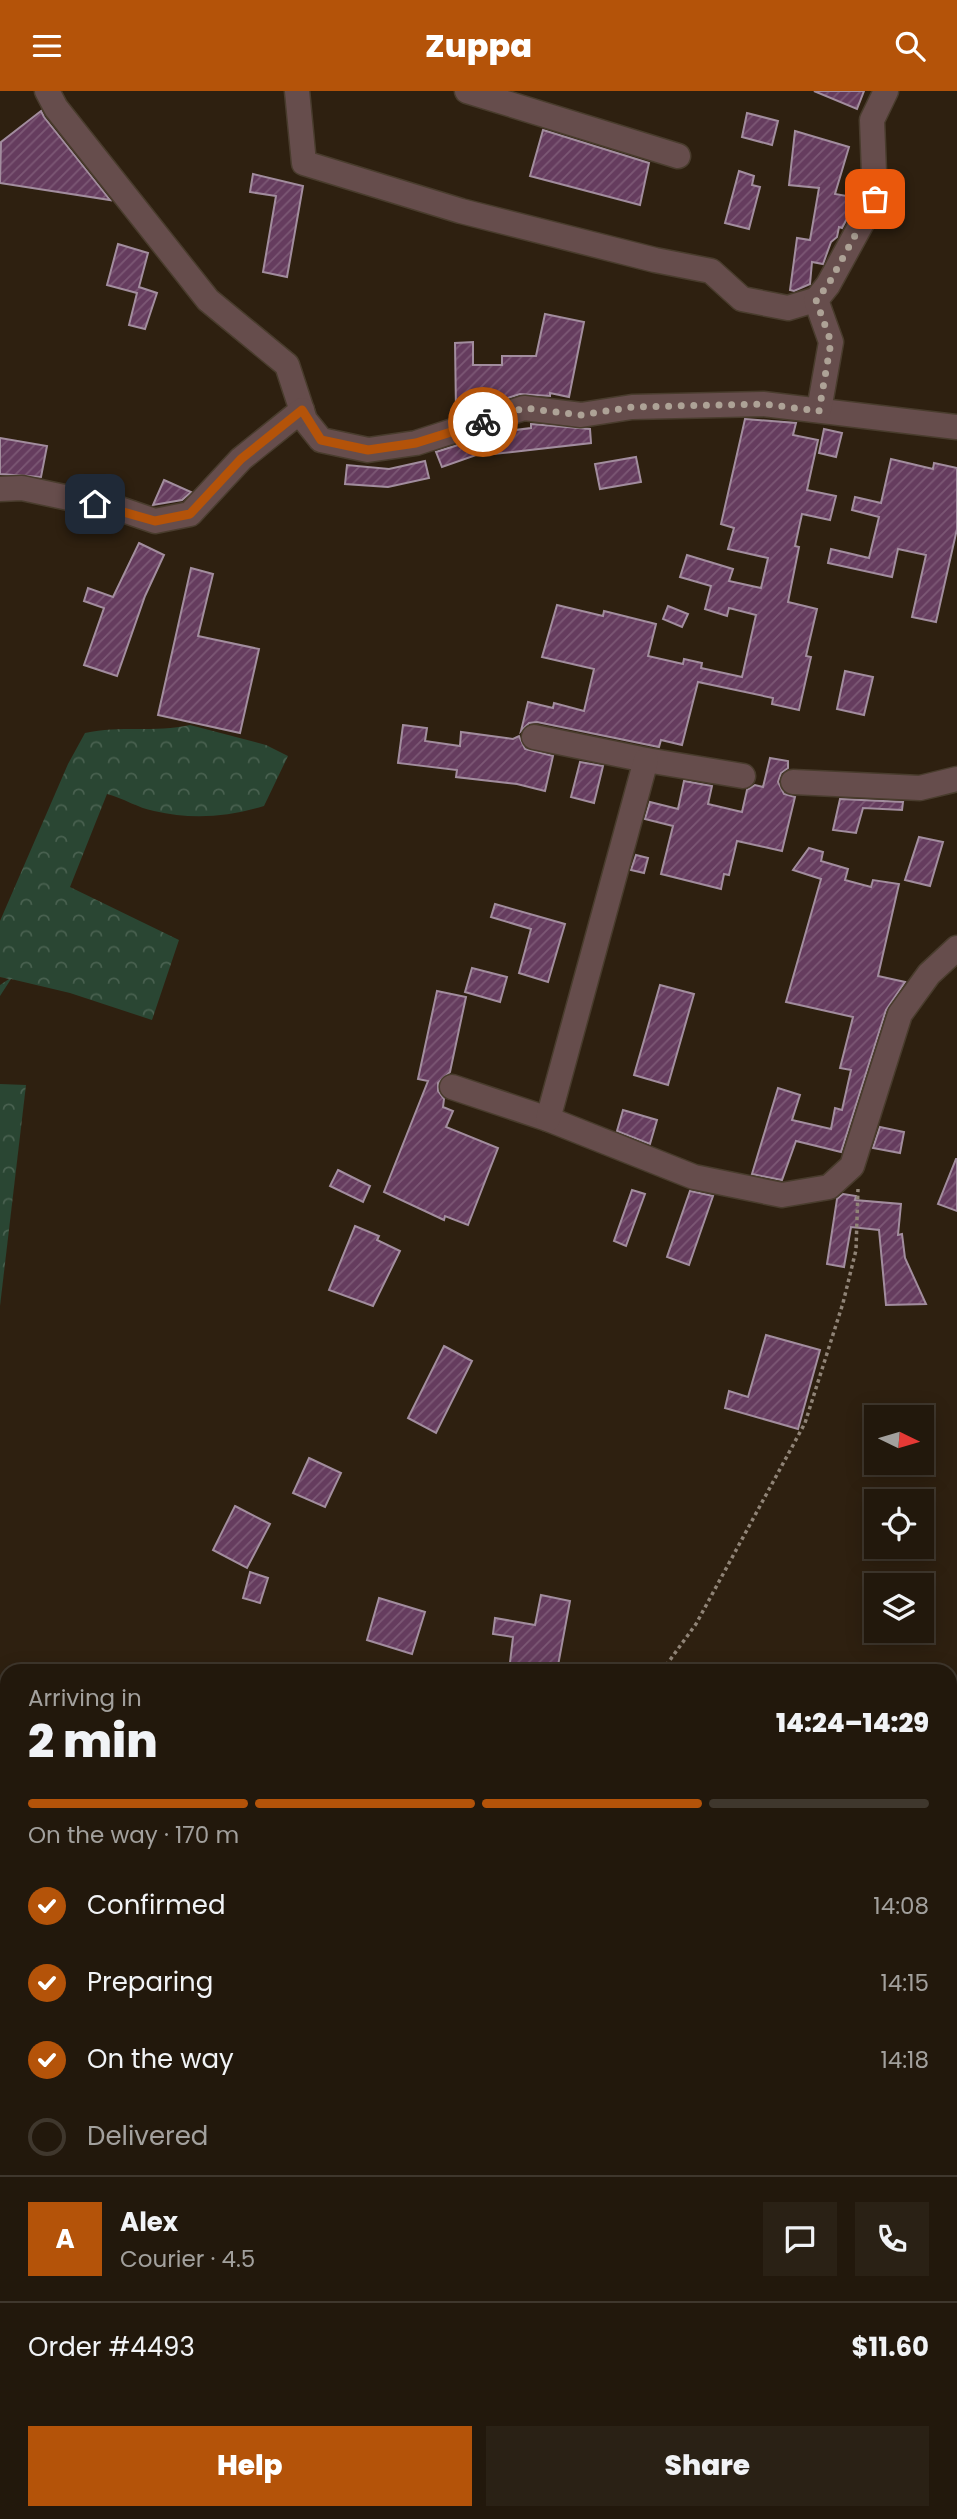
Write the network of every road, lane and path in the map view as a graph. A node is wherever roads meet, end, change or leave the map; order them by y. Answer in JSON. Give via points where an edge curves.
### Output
{"nodes":[{"id":1,"x":47,"y":91,"type":"edge"},
{"id":2,"x":297,"y":91,"type":"edge"},
{"id":3,"x":467,"y":91,"type":"edge"},
{"id":4,"x":886,"y":91,"type":"edge"},
{"id":5,"x":678,"y":156,"type":"dead end"},
{"id":6,"x":817,"y":299,"type":"junction"},
{"id":7,"x":302,"y":410,"type":"junction"},
{"id":8,"x":819,"y":411,"type":"junction"},
{"id":9,"x":957,"y":428,"type":"edge"},
{"id":10,"x":0,"y":489,"type":"edge"},
{"id":11,"x":534,"y":737,"type":"dead end"},
{"id":12,"x":646,"y":760,"type":"junction"},
{"id":13,"x":743,"y":776,"type":"dead end"},
{"id":14,"x":957,"y":779,"type":"edge"},
{"id":15,"x":793,"y":782,"type":"dead end"},
{"id":16,"x":957,"y":949,"type":"edge"},
{"id":17,"x":452,"y":1087,"type":"dead end"},
{"id":18,"x":548,"y":1119,"type":"junction"},
{"id":19,"x":852,"y":1166,"type":"junction"},
{"id":20,"x":667,"y":1664,"type":"edge"}],
"edges":[{"from":1,"to":7,"type":"street","via":[[56,109],[208,300],[288,365]]},
{"from":2,"to":6,"type":"street","via":[[304,163],[461,211],[712,271],[742,299],[788,308]]},
{"from":3,"to":5,"type":"street"},
{"from":4,"to":6,"type":"street","via":[[872,120],[875,199]]},
{"from":6,"to":8,"type":"street","via":[[831,342]]},
{"from":7,"to":8,"type":"street","via":[[321,440],[368,450],[416,443],[524,408],[581,415],[632,407],[763,404]]},
{"from":7,"to":10,"type":"street","via":[[241,459],[190,514],[155,521],[22,488]]},
{"from":8,"to":9,"type":"street"},
{"from":11,"to":12,"type":"street"},
{"from":12,"to":13,"type":"street"},
{"from":12,"to":18,"type":"street"},
{"from":14,"to":15,"type":"street","via":[[920,788]]},
{"from":16,"to":19,"type":"street","via":[[929,974],[900,1014]]},
{"from":17,"to":18,"type":"street"},
{"from":18,"to":19,"type":"street","via":[[694,1177],[782,1195],[829,1187]]},
{"from":19,"to":20,"type":"path","via":[[858,1186],[856,1250],[805,1423],[696,1624]]}]}
